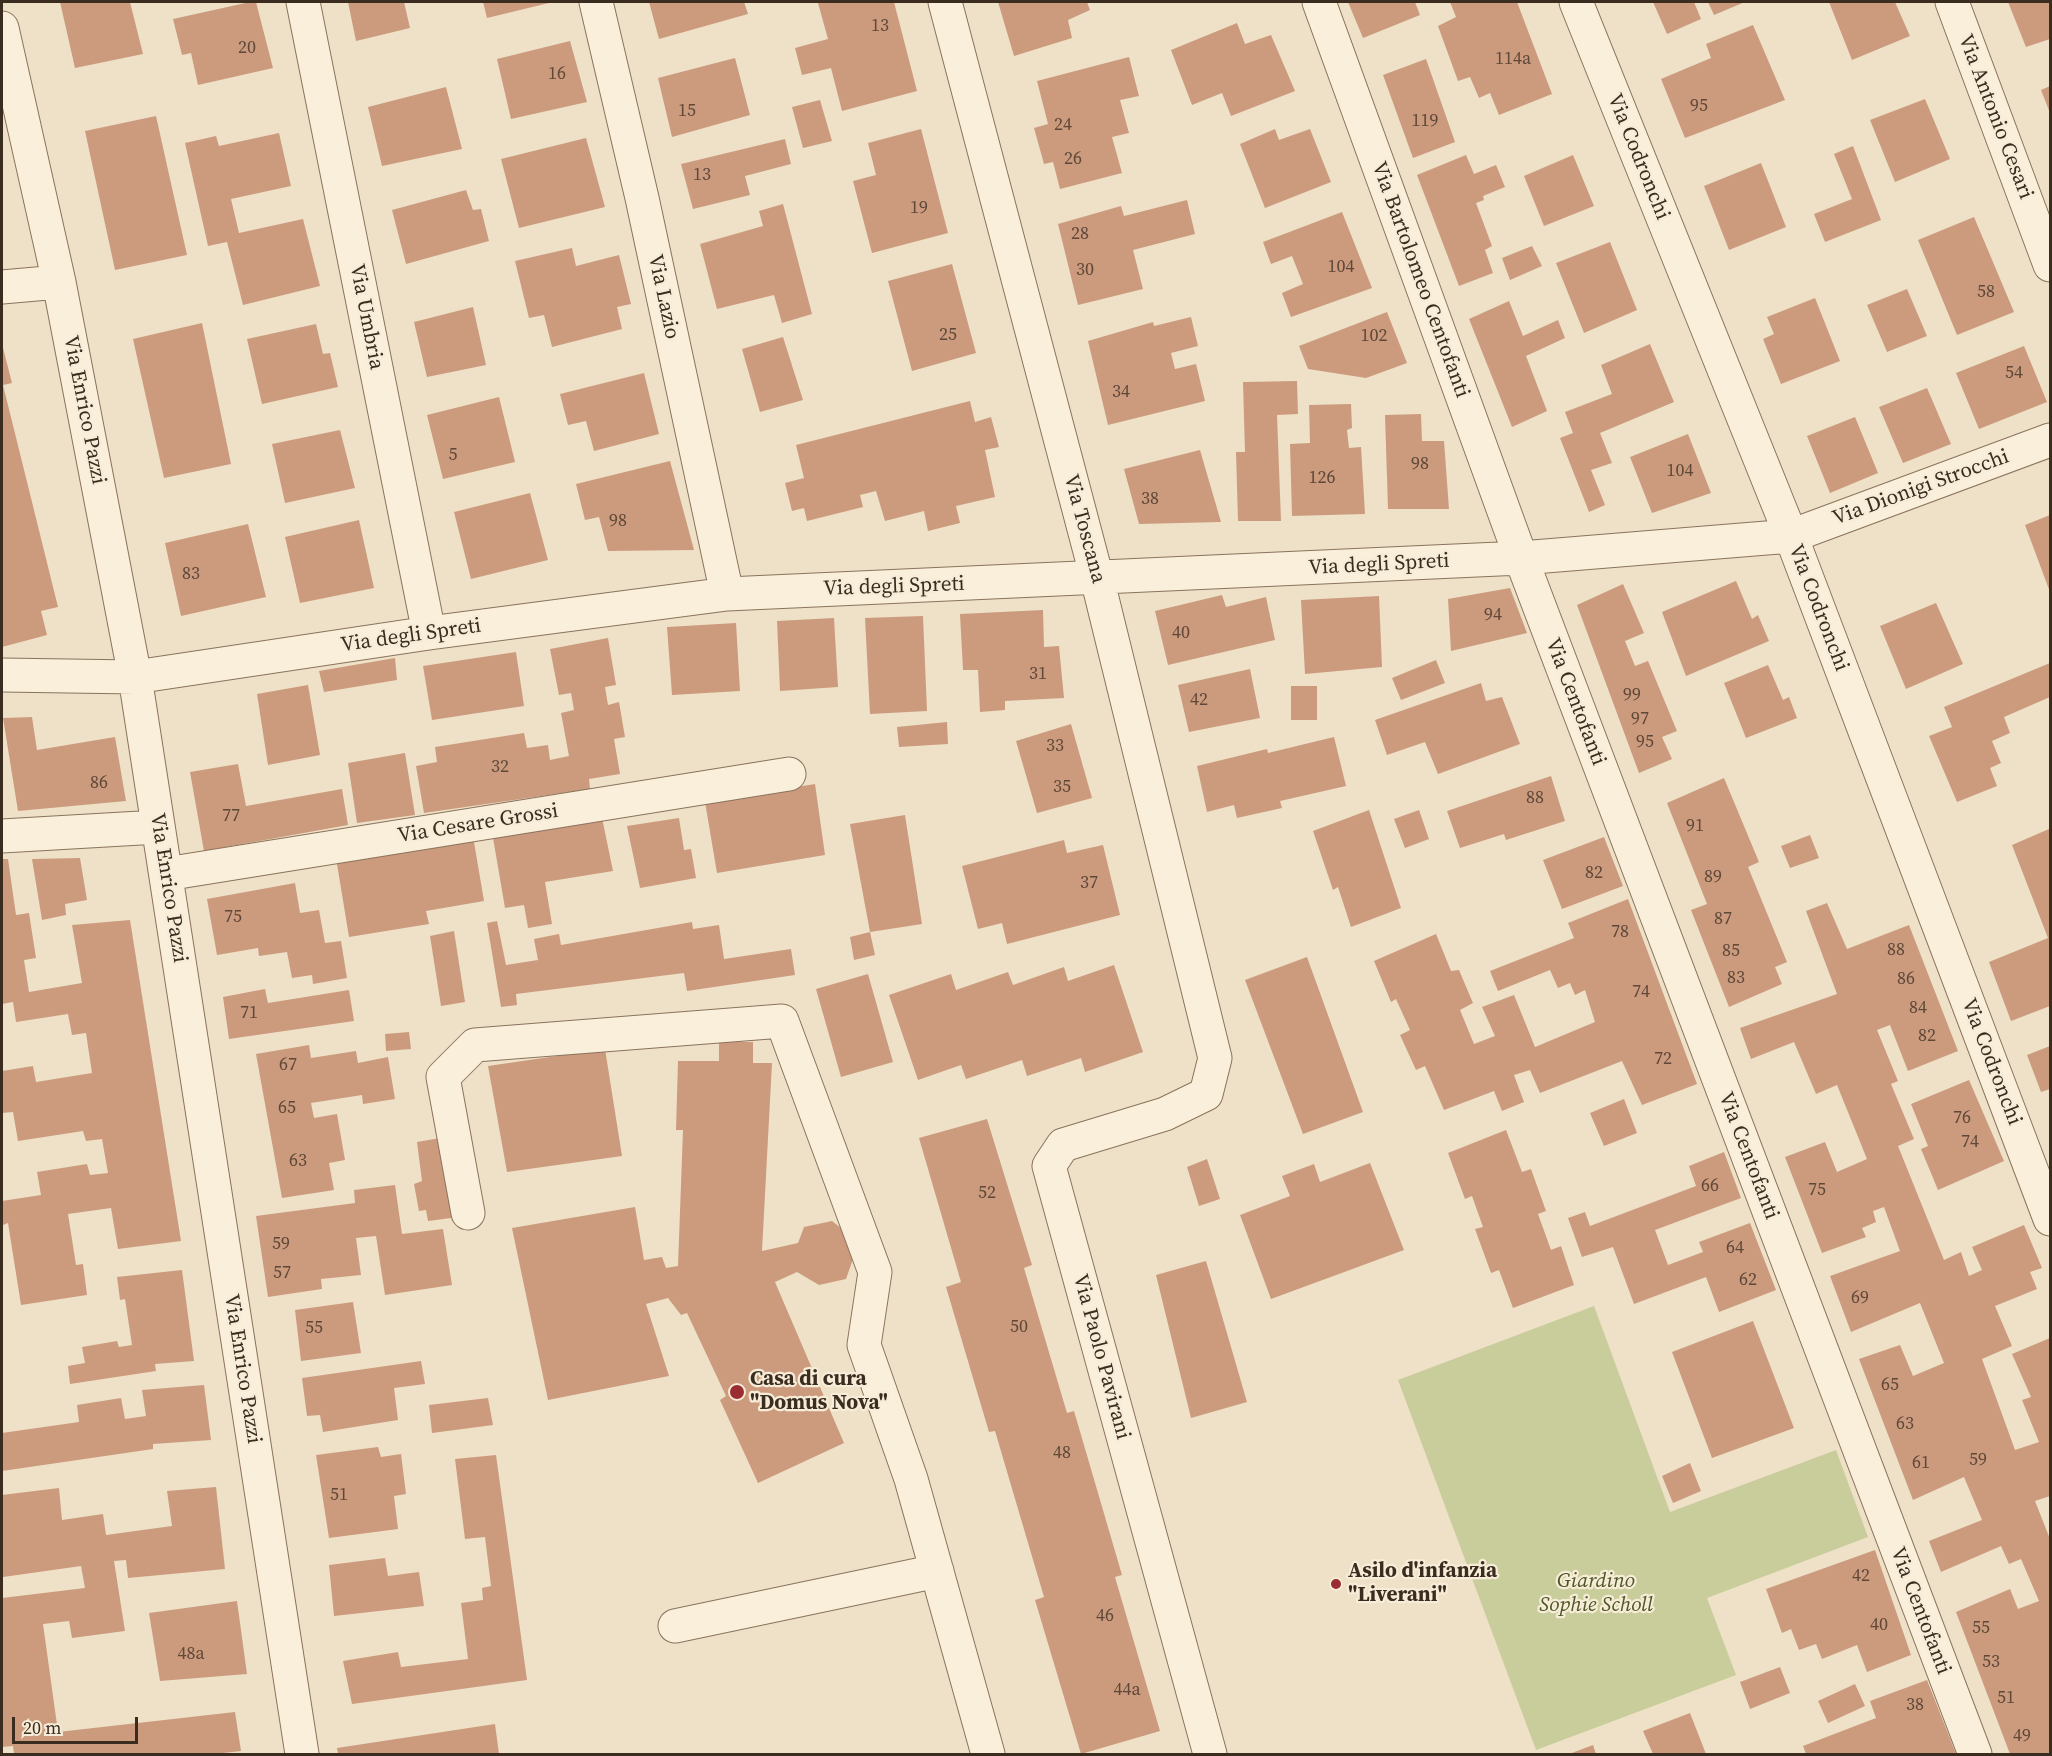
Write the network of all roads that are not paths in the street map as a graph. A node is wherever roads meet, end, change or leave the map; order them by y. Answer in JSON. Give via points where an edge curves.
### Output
{"nodes":[{"id":1,"x":303,"y":2,"type":"edge"},
{"id":2,"x":596,"y":2,"type":"edge"},
{"id":3,"x":945,"y":2,"type":"edge"},
{"id":4,"x":1319,"y":2,"type":"edge"},
{"id":5,"x":1576,"y":2,"type":"edge"},
{"id":6,"x":1952,"y":2,"type":"edge"},
{"id":7,"x":2,"y":28,"type":"edge"},
{"id":8,"x":2050,"y":265,"type":"edge"},
{"id":9,"x":59,"y":282,"type":"junction"},
{"id":10,"x":2,"y":287,"type":"edge"},
{"id":11,"x":2050,"y":440,"type":"edge"},
{"id":12,"x":1791,"y":536,"type":"junction"},
{"id":13,"x":1521,"y":558,"type":"junction"},
{"id":14,"x":1097,"y":578,"type":"junction"},
{"id":15,"x":727,"y":594,"type":"junction"},
{"id":16,"x":429,"y":633,"type":"junction"},
{"id":17,"x":2,"y":675,"type":"edge"},
{"id":18,"x":135,"y":677,"type":"junction"},
{"id":19,"x":789,"y":774,"type":"dead end"},
{"id":20,"x":158,"y":827,"type":"junction"},
{"id":21,"x":2,"y":836,"type":"edge"},
{"id":22,"x":166,"y":874,"type":"junction"},
{"id":23,"x":1215,"y":1058,"type":"joint"},
{"id":24,"x":468,"y":1213,"type":"dead end"},
{"id":25,"x":2050,"y":1219,"type":"edge"},
{"id":26,"x":937,"y":1571,"type":"junction"},
{"id":27,"x":675,"y":1626,"type":"dead end"},
{"id":28,"x":302,"y":1755,"type":"edge"},
{"id":29,"x":988,"y":1755,"type":"edge"},
{"id":30,"x":1210,"y":1755,"type":"edge"},
{"id":31,"x":1975,"y":1755,"type":"edge"}],
"edges":[{"from":1,"to":16,"type":"street","name":"Via Umbria"},
{"from":2,"to":15,"type":"street","name":"Via Lazio"},
{"from":3,"to":14,"type":"street","name":"Via Toscana"},
{"from":4,"to":13,"type":"street","name":"Via Bartolomeo Centofanti"},
{"from":5,"to":12,"type":"street","name":"Via Codronchi"},
{"from":6,"to":8,"type":"street","name":"Via Antonio Cesari"},
{"from":7,"to":9,"type":"street","name":"Via Enrico Pazzi"},
{"from":9,"to":10,"type":"street"},
{"from":9,"to":18,"type":"street","name":"Via Enrico Pazzi"},
{"from":11,"to":12,"type":"street","name":"Via Dionigi Strocchi"},
{"from":12,"to":13,"type":"street","name":"Via degli Spreti"},
{"from":12,"to":25,"type":"street","name":"Via Codronchi"},
{"from":13,"to":14,"type":"street","name":"Via degli Spreti"},
{"from":13,"to":31,"type":"street","name":"Via Centofanti"},
{"from":14,"to":15,"type":"street","name":"Via degli Spreti"},
{"from":14,"to":23,"type":"street","name":"Via Toscana"},
{"from":15,"to":16,"type":"street","name":"Via degli Spreti"},
{"from":16,"to":18,"type":"street","name":"Via degli Spreti"},
{"from":17,"to":18,"type":"street","name":"Via degli Spreti"},
{"from":18,"to":20,"type":"street","name":"Via Enrico Pazzi"},
{"from":19,"to":22,"type":"street","name":"Via Cesare Grossi"},
{"from":20,"to":21,"type":"street"},
{"from":20,"to":22,"type":"street","name":"Via Enrico Pazzi"},
{"from":22,"to":28,"type":"street","name":"Via Enrico Pazzi"},
{"from":23,"to":30,"type":"street","name":"Via Paolo Pavirani","via":[[1206,1094],[1165,1114],[1063,1145],[1049,1166]]},
{"from":24,"to":26,"type":"street","via":[[443,1077],[476,1046],[782,1021],[875,1272],[864,1345],[911,1479]]},
{"from":26,"to":27,"type":"street"},
{"from":26,"to":29,"type":"street"}]}
